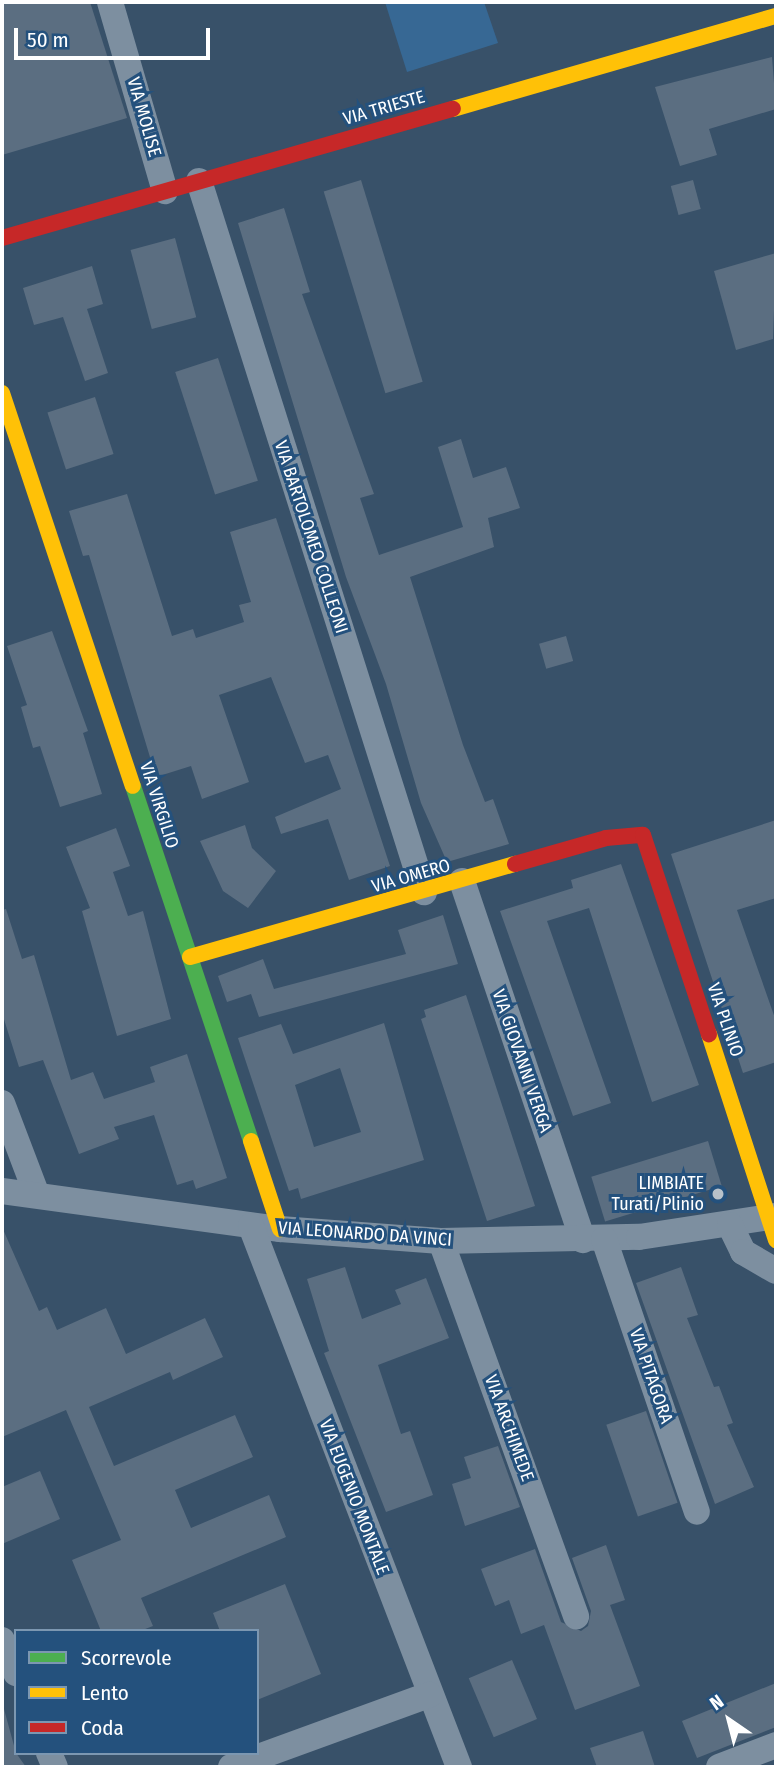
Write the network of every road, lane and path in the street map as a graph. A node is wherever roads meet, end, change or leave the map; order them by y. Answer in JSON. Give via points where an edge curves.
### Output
{"nodes":[{"id":1,"x":110,"y":2,"type":"edge"},
{"id":2,"x":776,"y":16,"type":"edge"},
{"id":3,"x":199,"y":181,"type":"junction"},
{"id":4,"x":166,"y":191,"type":"junction"},
{"id":5,"x":2,"y":238,"type":"edge"},
{"id":6,"x":2,"y":393,"type":"edge"},
{"id":7,"x":643,"y":835,"type":"joint"},
{"id":8,"x":463,"y":881,"type":"junction"},
{"id":9,"x":424,"y":892,"type":"junction"},
{"id":10,"x":190,"y":957,"type":"junction"},
{"id":11,"x":2,"y":1103,"type":"edge"},
{"id":12,"x":2,"y":1191,"type":"edge"},
{"id":13,"x":37,"y":1195,"type":"junction"},
{"id":14,"x":774,"y":1224,"type":"edge"},
{"id":15,"x":730,"y":1225,"type":"junction"},
{"id":16,"x":251,"y":1226,"type":"junction"},
{"id":17,"x":280,"y":1229,"type":"junction"},
{"id":18,"x":594,"y":1240,"type":"junction"},
{"id":19,"x":441,"y":1241,"type":"junction"},
{"id":20,"x":776,"y":1271,"type":"edge"},
{"id":21,"x":697,"y":1512,"type":"dead end"},
{"id":22,"x":576,"y":1616,"type":"dead end"},
{"id":23,"x":2,"y":1640,"type":"edge"},
{"id":24,"x":14,"y":1668,"type":"edge"},
{"id":25,"x":429,"y":1695,"type":"junction"},
{"id":26,"x":776,"y":1745,"type":"edge"},
{"id":27,"x":751,"y":1761,"type":"edge"},
{"id":28,"x":232,"y":1767,"type":"edge"},
{"id":29,"x":459,"y":1767,"type":"edge"},
{"id":30,"x":719,"y":1767,"type":"edge"}],
"edges":[{"from":1,"to":4,"type":"street","name":"VIA MOLISE"},
{"from":2,"to":3,"type":"street","name":"VIA TRIESTE"},
{"from":3,"to":4,"type":"street","name":"VIA TRIESTE"},
{"from":3,"to":9,"type":"street","name":"VIA BARTOLOMEO COLLEONI"},
{"from":4,"to":5,"type":"street","name":"VIA TRIESTE"},
{"from":6,"to":10,"type":"street","name":"VIA VIRGILIO"},
{"from":7,"to":8,"type":"street","name":"VIA OMERO","via":[[606,838]]},
{"from":7,"to":14,"type":"street","name":"VIA PLINIO"},
{"from":8,"to":9,"type":"street","name":"VIA OMERO"},
{"from":8,"to":18,"type":"street","name":"VIA GIOVANNI VERGA"},
{"from":9,"to":10,"type":"street","name":"VIA OMERO"},
{"from":10,"to":17,"type":"street","name":"VIA VIRGILIO"},
{"from":11,"to":13,"type":"street"},
{"from":12,"to":13,"type":"street","name":"VIA LEONARDO DA VINCI"},
{"from":13,"to":16,"type":"street","name":"VIA LEONARDO DA VINCI"},
{"from":14,"to":15,"type":"street","name":"VIA LEONARDO DA VINCI"},
{"from":15,"to":18,"type":"street","name":"VIA LEONARDO DA VINCI"},
{"from":15,"to":20,"type":"street","via":[[743,1252]]},
{"from":16,"to":17,"type":"street","name":"VIA LEONARDO DA VINCI"},
{"from":16,"to":25,"type":"street","name":"VIA EUGENIO MONTALE"},
{"from":17,"to":19,"type":"street","name":"VIA LEONARDO DA VINCI"},
{"from":18,"to":19,"type":"street","name":"VIA LEONARDO DA VINCI"},
{"from":18,"to":21,"type":"street","name":"VIA PITAGORA"},
{"from":19,"to":22,"type":"street","name":"VIA ARCHIMEDE"},
{"from":23,"to":24,"type":"street"},
{"from":25,"to":28,"type":"street"},
{"from":25,"to":29,"type":"street","name":"VIA EUGENIO MONTALE"},
{"from":26,"to":27,"type":"street"},
{"from":27,"to":30,"type":"street"}]}
